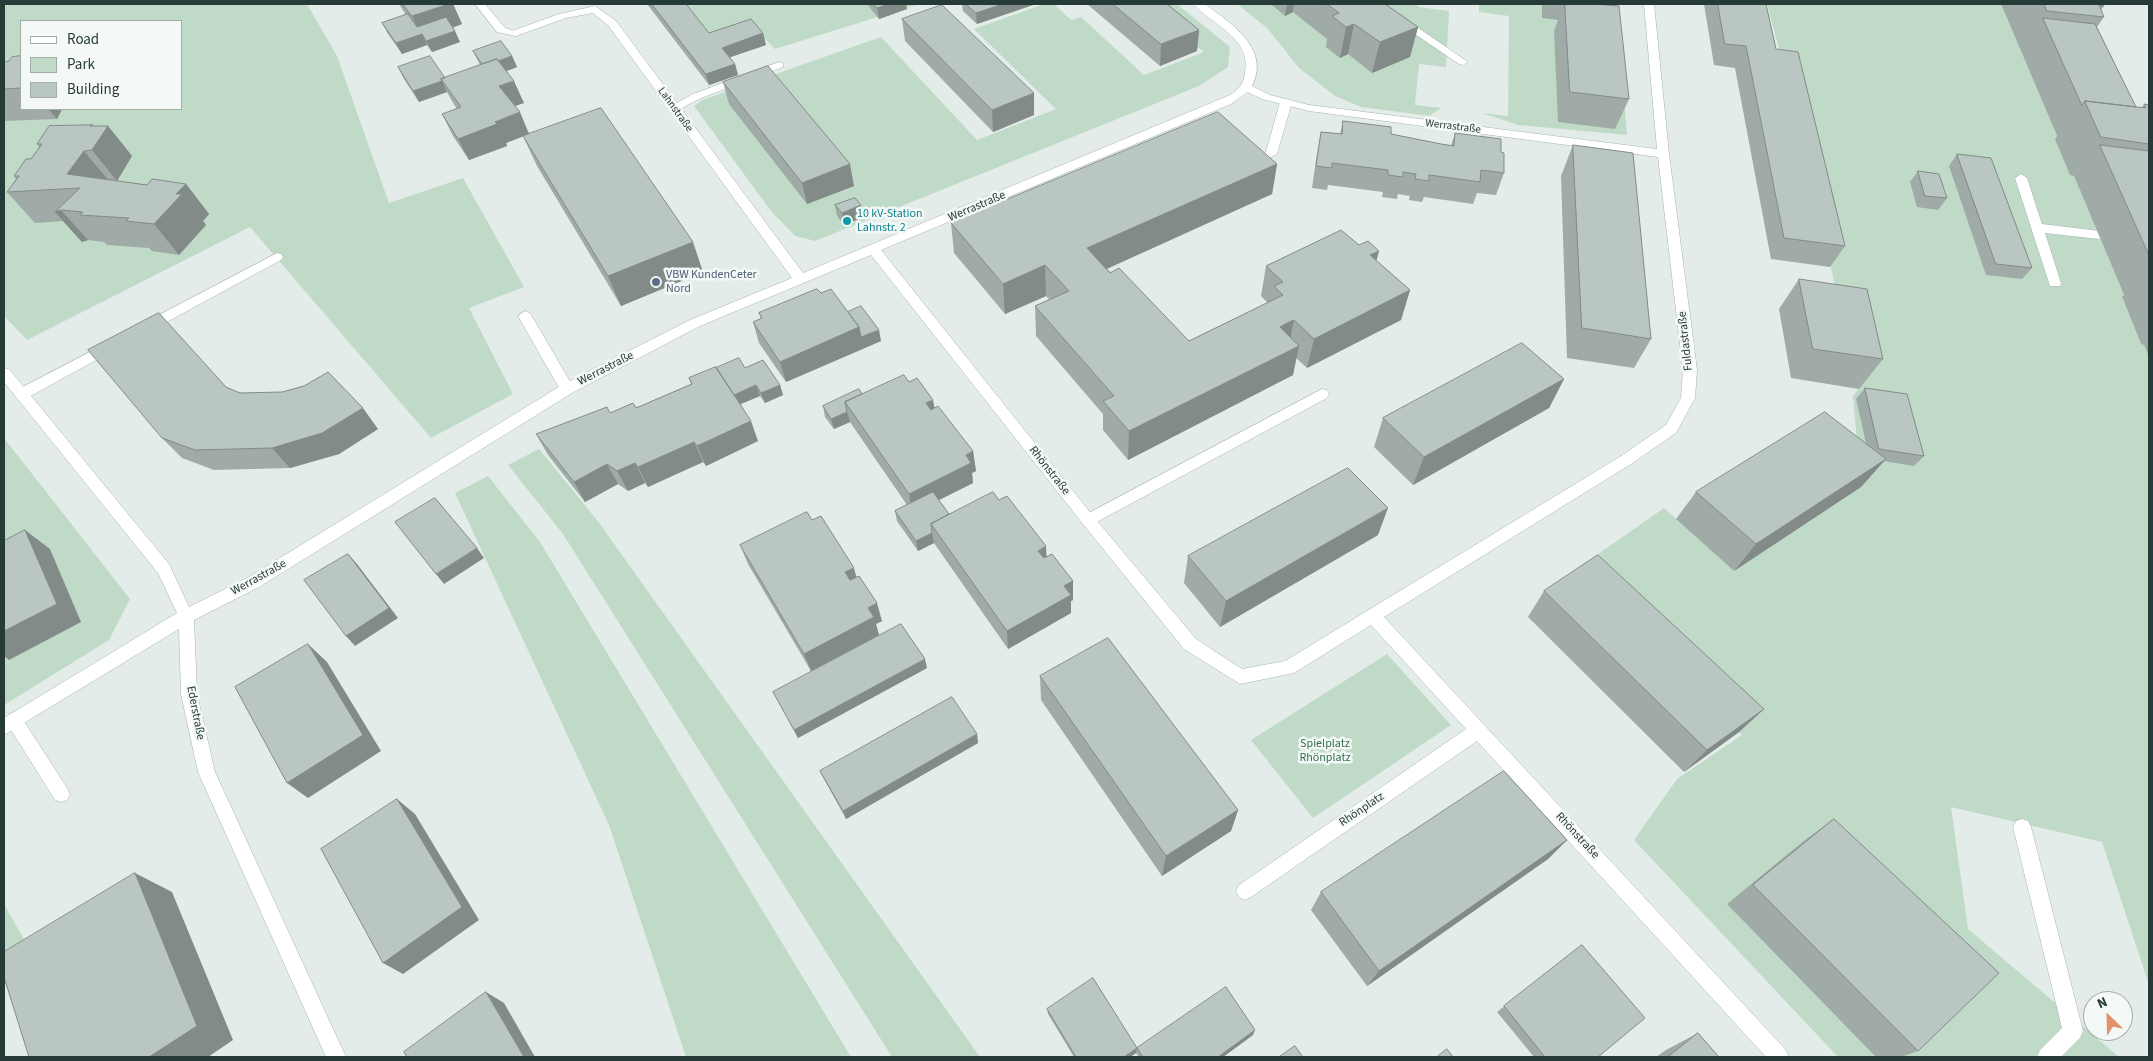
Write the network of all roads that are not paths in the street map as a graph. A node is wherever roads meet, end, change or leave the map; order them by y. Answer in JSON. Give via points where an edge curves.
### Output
{"nodes":[{"id":1,"x":480,"y":4,"type":"edge"},
{"id":2,"x":1199,"y":4,"type":"edge"},
{"id":3,"x":1376,"y":4,"type":"edge"},
{"id":4,"x":1649,"y":4,"type":"edge"},
{"id":5,"x":1463,"y":62,"type":"dead end"},
{"id":6,"x":779,"y":66,"type":"dead end"},
{"id":7,"x":1246,"y":87,"type":"junction"},
{"id":8,"x":1286,"y":102,"type":"junction"},
{"id":9,"x":674,"y":108,"type":"junction"},
{"id":10,"x":1663,"y":154,"type":"junction"},
{"id":11,"x":1241,"y":167,"type":"edge"},
{"id":12,"x":2022,"y":178,"type":"dead end"},
{"id":13,"x":2038,"y":228,"type":"junction"},
{"id":14,"x":2099,"y":236,"type":"dead end"},
{"id":15,"x":874,"y":250,"type":"junction"},
{"id":16,"x":277,"y":258,"type":"dead end"},
{"id":17,"x":801,"y":280,"type":"junction"},
{"id":18,"x":2055,"y":283,"type":"dead end"},
{"id":19,"x":525,"y":316,"type":"dead end"},
{"id":20,"x":4,"y":373,"type":"edge"},
{"id":21,"x":567,"y":389,"type":"junction"},
{"id":22,"x":22,"y":394,"type":"junction"},
{"id":23,"x":1322,"y":394,"type":"dead end"},
{"id":24,"x":1088,"y":520,"type":"junction"},
{"id":25,"x":186,"y":616,"type":"junction"},
{"id":26,"x":1373,"y":616,"type":"junction"},
{"id":27,"x":9,"y":724,"type":"edge"},
{"id":28,"x":1479,"y":730,"type":"junction"},
{"id":29,"x":61,"y":794,"type":"dead end"},
{"id":30,"x":2022,"y":827,"type":"dead end"},
{"id":31,"x":1245,"y":891,"type":"dead end"},
{"id":32,"x":336,"y":1057,"type":"edge"},
{"id":33,"x":1779,"y":1057,"type":"edge"},
{"id":34,"x":2047,"y":1057,"type":"edge"}],
"edges":[{"from":1,"to":9,"type":"street","name":"Lahnstraße","via":[[501,30],[516,32],[595,9],[612,23]]},
{"from":2,"to":7,"type":"street","via":[[1246,44],[1252,71]]},
{"from":3,"to":5,"type":"street"},
{"from":4,"to":10,"type":"street","name":"Fuldastraße"},
{"from":6,"to":9,"type":"street","via":[[697,96]]},
{"from":7,"to":8,"type":"street","name":"Werrastraße"},
{"from":7,"to":15,"type":"street","name":"Werrastraße","via":[[1227,102],[1196,116]]},
{"from":8,"to":10,"type":"street","name":"Werrastraße","via":[[1310,108]]},
{"from":8,"to":11,"type":"street","via":[[1271,154]]},
{"from":9,"to":17,"type":"street","name":"Lahnstraße"},
{"from":10,"to":26,"type":"street","name":"Fuldastraße","via":[[1690,370],[1688,398],[1671,429]]},
{"from":12,"to":13,"type":"street"},
{"from":13,"to":14,"type":"street"},
{"from":13,"to":18,"type":"street"},
{"from":15,"to":17,"type":"street","name":"Werrastraße"},
{"from":15,"to":24,"type":"street","name":"Rhönstraße"},
{"from":16,"to":22,"type":"street"},
{"from":17,"to":21,"type":"street","name":"Werrastraße","via":[[695,324]]},
{"from":19,"to":21,"type":"street"},
{"from":20,"to":22,"type":"street","name":"Ederstraße"},
{"from":21,"to":25,"type":"street","name":"Werrastraße","via":[[254,582]]},
{"from":22,"to":25,"type":"street","name":"Ederstraße","via":[[164,569]]},
{"from":23,"to":24,"type":"street"},
{"from":24,"to":26,"type":"street","name":"Rhönstraße","via":[[1190,644],[1240,676],[1288,668]]},
{"from":25,"to":27,"type":"street","name":"Werrastraße"},
{"from":25,"to":32,"type":"street","name":"Ederstraße","via":[[189,694],[207,772]]},
{"from":26,"to":28,"type":"street","name":"Rhönstraße"},
{"from":27,"to":29,"type":"street"},
{"from":28,"to":31,"type":"street","name":"Rhönplatz"},
{"from":28,"to":33,"type":"street","name":"Rhönstraße"},
{"from":30,"to":34,"type":"street","via":[[2073,1031]]}]}
